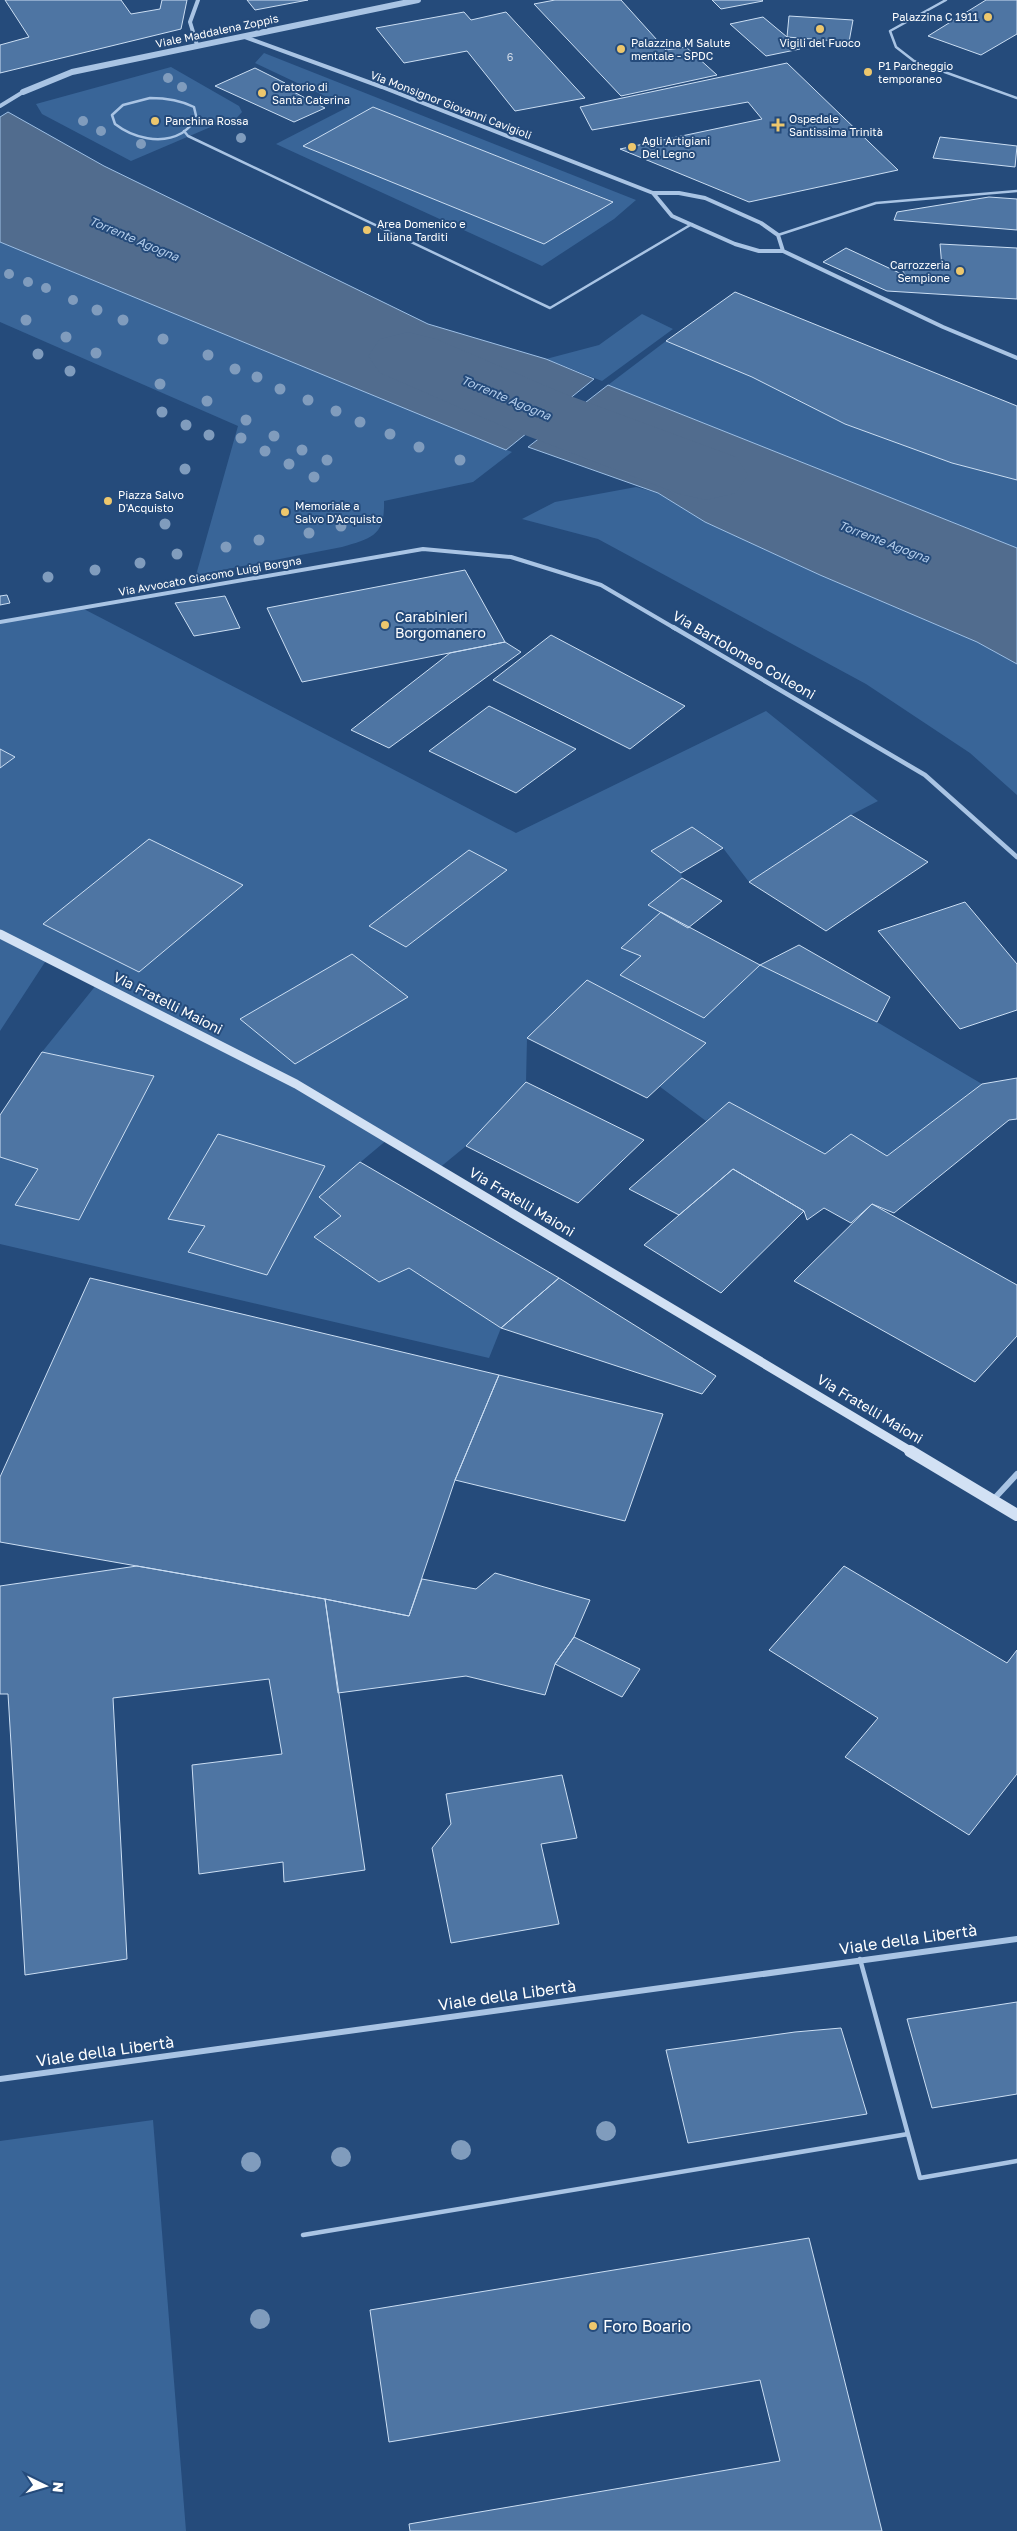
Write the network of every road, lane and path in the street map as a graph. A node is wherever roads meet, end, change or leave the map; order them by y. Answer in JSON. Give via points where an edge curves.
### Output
{"nodes":[{"id":1,"x":198,"y":0,"type":"edge"},
{"id":2,"x":418,"y":0,"type":"edge"},
{"id":3,"x":946,"y":0,"type":"edge"},
{"id":4,"x":242,"y":36,"type":"junction"},
{"id":5,"x":197,"y":45,"type":"junction"},
{"id":6,"x":23,"y":92,"type":"joint"},
{"id":7,"x":1017,"y":98,"type":"edge"},
{"id":8,"x":0,"y":106,"type":"edge"},
{"id":9,"x":184,"y":131,"type":"junction"},
{"id":10,"x":1017,"y":192,"type":"edge"},
{"id":11,"x":653,"y":193,"type":"junction"},
{"id":12,"x":692,"y":224,"type":"junction"},
{"id":13,"x":778,"y":235,"type":"junction"},
{"id":14,"x":783,"y":251,"type":"junction"},
{"id":15,"x":1017,"y":358,"type":"edge"},
{"id":16,"x":423,"y":549,"type":"joint"},
{"id":17,"x":0,"y":622,"type":"edge"},
{"id":18,"x":1017,"y":857,"type":"edge"},
{"id":19,"x":0,"y":934,"type":"edge"},
{"id":20,"x":1017,"y":1474,"type":"edge"},
{"id":21,"x":993,"y":1500,"type":"junction"},
{"id":22,"x":1017,"y":1515,"type":"edge"},
{"id":23,"x":1017,"y":1938,"type":"edge"},
{"id":24,"x":860,"y":1960,"type":"junction"},
{"id":25,"x":0,"y":2079,"type":"edge"},
{"id":26,"x":908,"y":2134,"type":"junction"},
{"id":27,"x":1017,"y":2161,"type":"edge"},
{"id":28,"x":303,"y":2235,"type":"dead end"}],
"edges":[{"from":1,"to":5,"type":"street","via":[[190,22]]},
{"from":2,"to":4,"type":"street","name":"Viale Maddalena Zoppis"},
{"from":3,"to":7,"type":"lane","via":[[890,31],[896,47],[914,61]]},
{"from":4,"to":5,"type":"street","name":"Viale Maddalena Zoppis"},
{"from":4,"to":11,"type":"street","name":"Via Monsignor Giovanni Cavigioli"},
{"from":5,"to":6,"type":"street","name":"Viale Maddalena Zoppis","via":[[72,72]]},
{"from":6,"to":8,"type":"street"},
{"from":9,"to":9,"type":"lane","via":[[193,126],[197,113],[194,107],[175,99],[137,100],[112,115],[115,128],[134,137],[160,138]]},
{"from":9,"to":12,"type":"lane","via":[[188,136],[550,308]]},
{"from":10,"to":13,"type":"lane","via":[[876,203]]},
{"from":11,"to":12,"type":"street","via":[[672,216]]},
{"from":11,"to":13,"type":"street","name":"Via Monsignor Giovanni Cavigioli","via":[[705,198],[761,223]]},
{"from":12,"to":14,"type":"street","via":[[759,252]]},
{"from":13,"to":14,"type":"street"},
{"from":14,"to":15,"type":"street","via":[[943,327]]},
{"from":16,"to":17,"type":"street","name":"Via Avvocato Giacomo Luigi Borgna"},
{"from":16,"to":18,"type":"street","name":"Via Bartolomeo Colleoni","via":[[511,557],[601,586],[925,775]]},
{"from":19,"to":21,"type":"main road","name":"Via Fratelli Maioni","via":[[296,1084]]},
{"from":20,"to":21,"type":"street"},
{"from":21,"to":22,"type":"main road","name":"Via Fratelli Maioni"},
{"from":23,"to":24,"type":"street","name":"Viale della Libertà"},
{"from":24,"to":25,"type":"street","name":"Viale della Libertà"},
{"from":24,"to":26,"type":"lane"},
{"from":26,"to":27,"type":"lane","via":[[920,2178]]},
{"from":26,"to":28,"type":"lane"}]}
